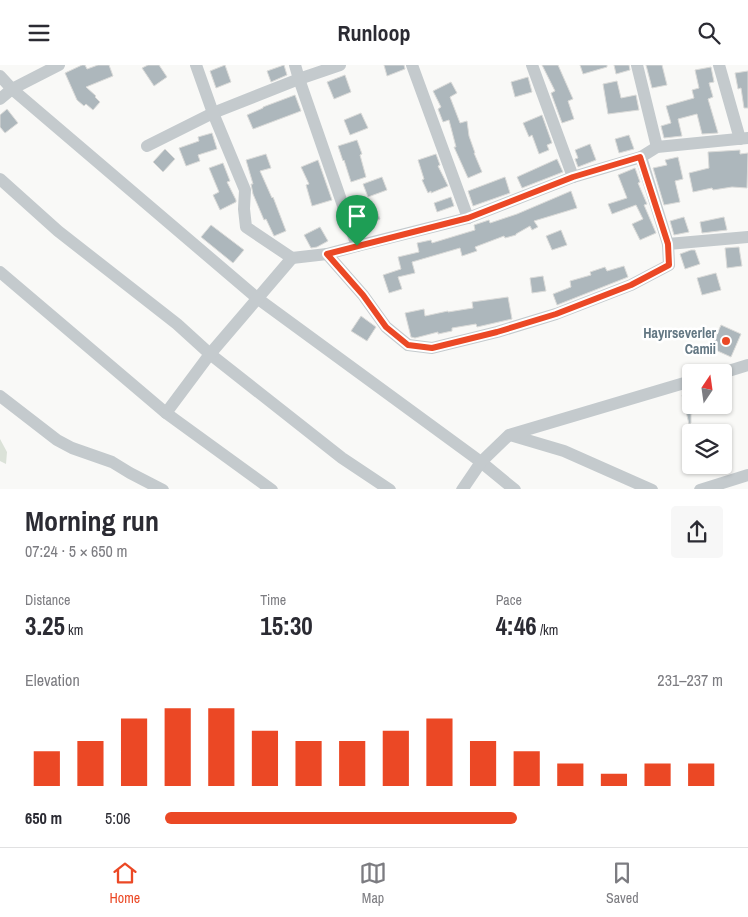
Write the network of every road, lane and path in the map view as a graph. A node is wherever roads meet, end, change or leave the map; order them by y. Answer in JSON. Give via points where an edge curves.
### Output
{"nodes":[{"id":1,"x":59,"y":65,"type":"edge"},
{"id":2,"x":196,"y":65,"type":"edge"},
{"id":3,"x":296,"y":65,"type":"edge"},
{"id":4,"x":340,"y":65,"type":"edge"},
{"id":5,"x":412,"y":65,"type":"edge"},
{"id":6,"x":532,"y":65,"type":"edge"},
{"id":7,"x":637,"y":65,"type":"edge"},
{"id":8,"x":719,"y":65,"type":"edge"},
{"id":9,"x":0,"y":76,"type":"edge"},
{"id":10,"x":299,"y":79,"type":"junction"},
{"id":11,"x":12,"y":89,"type":"junction"},
{"id":12,"x":0,"y":99,"type":"edge"},
{"id":13,"x":213,"y":113,"type":"junction"},
{"id":14,"x":744,"y":139,"type":"edge"},
{"id":15,"x":147,"y":146,"type":"dead end"},
{"id":16,"x":657,"y":147,"type":"junction"},
{"id":17,"x":640,"y":157,"type":"junction"},
{"id":18,"x":573,"y":177,"type":"junction"},
{"id":19,"x":0,"y":179,"type":"edge"},
{"id":20,"x":468,"y":218,"type":"junction"},
{"id":21,"x":748,"y":237,"type":"edge"},
{"id":22,"x":668,"y":244,"type":"junction"},
{"id":23,"x":357,"y":246,"type":"junction"},
{"id":24,"x":327,"y":254,"type":"junction"},
{"id":25,"x":292,"y":258,"type":"junction"},
{"id":26,"x":0,"y":273,"type":"edge"},
{"id":27,"x":258,"y":298,"type":"junction"},
{"id":28,"x":210,"y":355,"type":"junction"},
{"id":29,"x":748,"y":365,"type":"edge"},
{"id":30,"x":732,"y":370,"type":"edge"},
{"id":31,"x":682,"y":384,"type":"edge"},
{"id":32,"x":0,"y":396,"type":"edge"},
{"id":33,"x":166,"y":413,"type":"junction"},
{"id":34,"x":509,"y":435,"type":"junction"},
{"id":35,"x":480,"y":462,"type":"junction"},
{"id":36,"x":748,"y":475,"type":"edge"},
{"id":37,"x":163,"y":489,"type":"edge"},
{"id":38,"x":272,"y":489,"type":"edge"},
{"id":39,"x":390,"y":489,"type":"edge"},
{"id":40,"x":462,"y":489,"type":"edge"},
{"id":41,"x":514,"y":489,"type":"edge"},
{"id":42,"x":652,"y":489,"type":"edge"},
{"id":43,"x":700,"y":489,"type":"edge"}],
"edges":[{"from":1,"to":11,"type":"street"},
{"from":2,"to":13,"type":"street"},
{"from":3,"to":10,"type":"street"},
{"from":4,"to":10,"type":"street"},
{"from":5,"to":20,"type":"street"},
{"from":6,"to":18,"type":"street"},
{"from":7,"to":16,"type":"street"},
{"from":8,"to":14,"type":"street"},
{"from":9,"to":11,"type":"street"},
{"from":10,"to":13,"type":"street"},
{"from":10,"to":23,"type":"street"},
{"from":11,"to":12,"type":"street"},
{"from":11,"to":27,"type":"street"},
{"from":13,"to":15,"type":"street"},
{"from":13,"to":25,"type":"street","via":[[245,190],[246,227]]},
{"from":14,"to":16,"type":"street"},
{"from":16,"to":17,"type":"street"},
{"from":17,"to":18,"type":"street"},
{"from":17,"to":22,"type":"street"},
{"from":18,"to":20,"type":"street"},
{"from":19,"to":28,"type":"street","via":[[58,231],[176,324]]},
{"from":20,"to":23,"type":"street"},
{"from":21,"to":22,"type":"street"},
{"from":22,"to":24,"type":"street","via":[[669,265],[631,285],[556,314],[432,348],[408,345],[386,327]]},
{"from":23,"to":24,"type":"street"},
{"from":24,"to":25,"type":"street"},
{"from":25,"to":27,"type":"street"},
{"from":26,"to":33,"type":"street"},
{"from":27,"to":28,"type":"street"},
{"from":27,"to":35,"type":"street"},
{"from":28,"to":33,"type":"street"},
{"from":28,"to":39,"type":"street","via":[[342,458]]},
{"from":29,"to":30,"type":"street"},
{"from":31,"to":34,"type":"street"},
{"from":32,"to":37,"type":"street","via":[[57,440],[112,462]]},
{"from":33,"to":38,"type":"street"},
{"from":34,"to":35,"type":"street"},
{"from":34,"to":42,"type":"street","via":[[564,451]]},
{"from":35,"to":40,"type":"street"},
{"from":35,"to":41,"type":"street"},
{"from":36,"to":43,"type":"street"}]}
